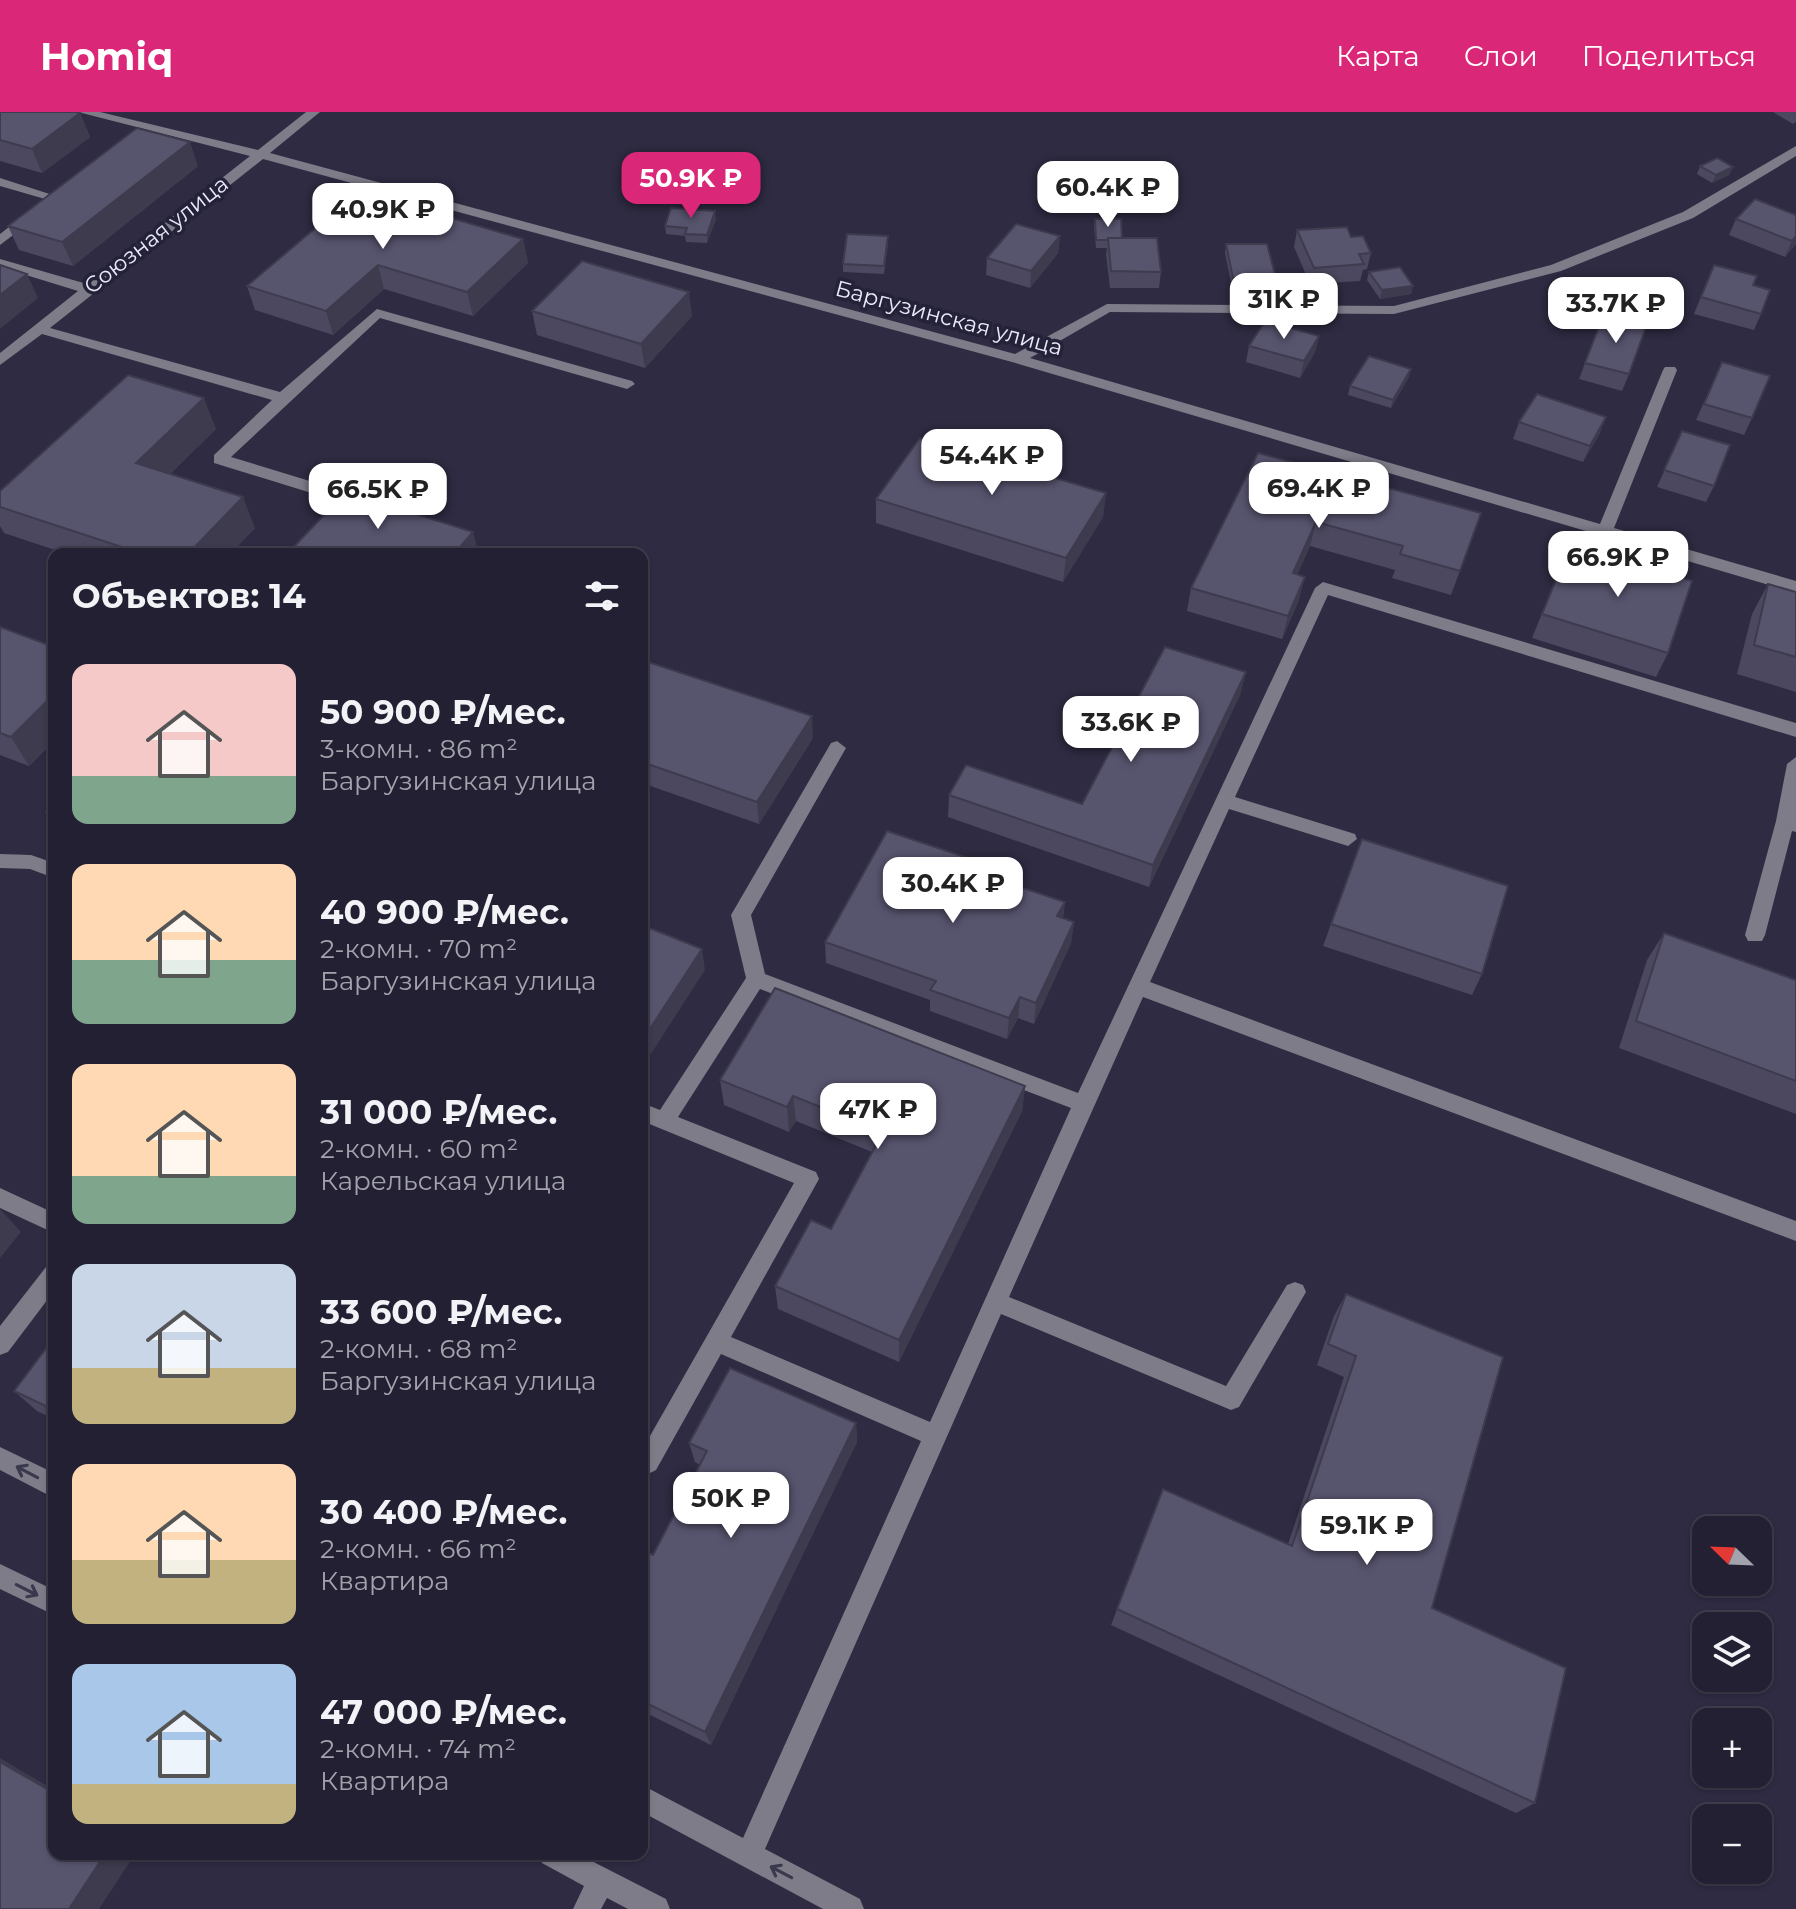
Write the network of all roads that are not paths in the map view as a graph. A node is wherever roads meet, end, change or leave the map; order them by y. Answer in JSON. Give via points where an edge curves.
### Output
{"nodes":[{"id":1,"x":84,"y":112,"type":"edge"},
{"id":2,"x":314,"y":112,"type":"edge"},
{"id":3,"x":1796,"y":150,"type":"edge"},
{"id":4,"x":259,"y":154,"type":"junction"},
{"id":5,"x":0,"y":182,"type":"edge"},
{"id":6,"x":0,"y":241,"type":"edge"},
{"id":7,"x":0,"y":263,"type":"edge"},
{"id":8,"x":87,"y":289,"type":"junction"},
{"id":9,"x":39,"y":329,"type":"junction"},
{"id":10,"x":1017,"y":359,"type":"junction"},
{"id":11,"x":0,"y":360,"type":"edge"},
{"id":12,"x":1670,"y":370,"type":"dead end"},
{"id":13,"x":627,"y":384,"type":"dead end"},
{"id":14,"x":283,"y":398,"type":"junction"},
{"id":15,"x":382,"y":509,"type":"edge"},
{"id":16,"x":1605,"y":531,"type":"junction"},
{"id":17,"x":1796,"y":587,"type":"edge"},
{"id":18,"x":1796,"y":730,"type":"edge"},
{"id":19,"x":837,"y":748,"type":"dead end"},
{"id":20,"x":1796,"y":764,"type":"edge"},
{"id":21,"x":1223,"y":800,"type":"junction"},
{"id":22,"x":1790,"y":823,"type":"edge"},
{"id":23,"x":1348,"y":839,"type":"dead end"},
{"id":24,"x":0,"y":861,"type":"edge"},
{"id":25,"x":48,"y":869,"type":"edge"},
{"id":26,"x":1755,"y":935,"type":"dead end"},
{"id":27,"x":756,"y":979,"type":"junction"},
{"id":28,"x":1137,"y":986,"type":"junction"},
{"id":29,"x":1083,"y":1104,"type":"junction"},
{"id":30,"x":648,"y":1114,"type":"edge"},
{"id":31,"x":664,"y":1121,"type":"junction"},
{"id":32,"x":0,"y":1198,"type":"edge"},
{"id":33,"x":48,"y":1220,"type":"edge"},
{"id":34,"x":1796,"y":1231,"type":"edge"},
{"id":35,"x":48,"y":1282,"type":"edge"},
{"id":36,"x":1295,"y":1292,"type":"dead end"},
{"id":37,"x":996,"y":1302,"type":"junction"},
{"id":38,"x":716,"y":1341,"type":"junction"},
{"id":39,"x":0,"y":1344,"type":"edge"},
{"id":40,"x":937,"y":1436,"type":"junction"},
{"id":41,"x":0,"y":1458,"type":"edge"},
{"id":42,"x":648,"y":1462,"type":"dead end"},
{"id":43,"x":48,"y":1483,"type":"edge"},
{"id":44,"x":0,"y":1576,"type":"edge"},
{"id":45,"x":48,"y":1600,"type":"edge"},
{"id":46,"x":648,"y":1801,"type":"edge"},
{"id":47,"x":749,"y":1855,"type":"junction"},
{"id":48,"x":563,"y":1860,"type":"edge"},
{"id":49,"x":602,"y":1879,"type":"junction"},
{"id":50,"x":587,"y":1909,"type":"edge"},
{"id":51,"x":656,"y":1909,"type":"edge"},
{"id":52,"x":850,"y":1909,"type":"edge"}],
"edges":[{"from":1,"to":4,"type":"street","name":"Баргузинская улица","via":[[143,131]]},
{"from":2,"to":4,"type":"street","name":"Союзная улица"},
{"from":3,"to":10,"type":"street","via":[[1688,215],[1556,268],[1394,310],[1107,308]]},
{"from":4,"to":8,"type":"street","name":"Союзная улица"},
{"from":4,"to":10,"type":"street","name":"Баргузинская улица"},
{"from":5,"to":6,"type":"street","via":[[61,194]]},
{"from":7,"to":8,"type":"street"},
{"from":8,"to":9,"type":"street","name":"Союзная улица"},
{"from":9,"to":11,"type":"street","name":"Союзная улица"},
{"from":9,"to":14,"type":"street"},
{"from":10,"to":16,"type":"street","name":"Баргузинская улица"},
{"from":12,"to":16,"type":"street"},
{"from":13,"to":14,"type":"street","via":[[377,313]]},
{"from":14,"to":15,"type":"street","via":[[220,459]]},
{"from":16,"to":17,"type":"street","name":"Баргузинская улица"},
{"from":18,"to":21,"type":"street","via":[[1323,588]]},
{"from":19,"to":27,"type":"street","via":[[741,915]]},
{"from":20,"to":22,"type":"street"},
{"from":21,"to":23,"type":"street"},
{"from":21,"to":28,"type":"street"},
{"from":22,"to":26,"type":"street"},
{"from":24,"to":25,"type":"street"},
{"from":27,"to":29,"type":"street"},
{"from":27,"to":31,"type":"street"},
{"from":28,"to":29,"type":"street"},
{"from":28,"to":34,"type":"street"},
{"from":29,"to":37,"type":"street"},
{"from":30,"to":31,"type":"street"},
{"from":31,"to":38,"type":"street","via":[[808,1179]]},
{"from":32,"to":33,"type":"street"},
{"from":35,"to":39,"type":"street"},
{"from":36,"to":37,"type":"street","via":[[1231,1399]]},
{"from":37,"to":40,"type":"street"},
{"from":38,"to":40,"type":"street"},
{"from":38,"to":42,"type":"street"},
{"from":40,"to":47,"type":"street"},
{"from":43,"to":41,"type":"street","one_way":true},
{"from":44,"to":45,"type":"street","one_way":true},
{"from":46,"to":47,"type":"street"},
{"from":52,"to":47,"type":"street","one_way":true},
{"from":48,"to":49,"type":"street"},
{"from":49,"to":50,"type":"street"},
{"from":49,"to":51,"type":"street"}]}
